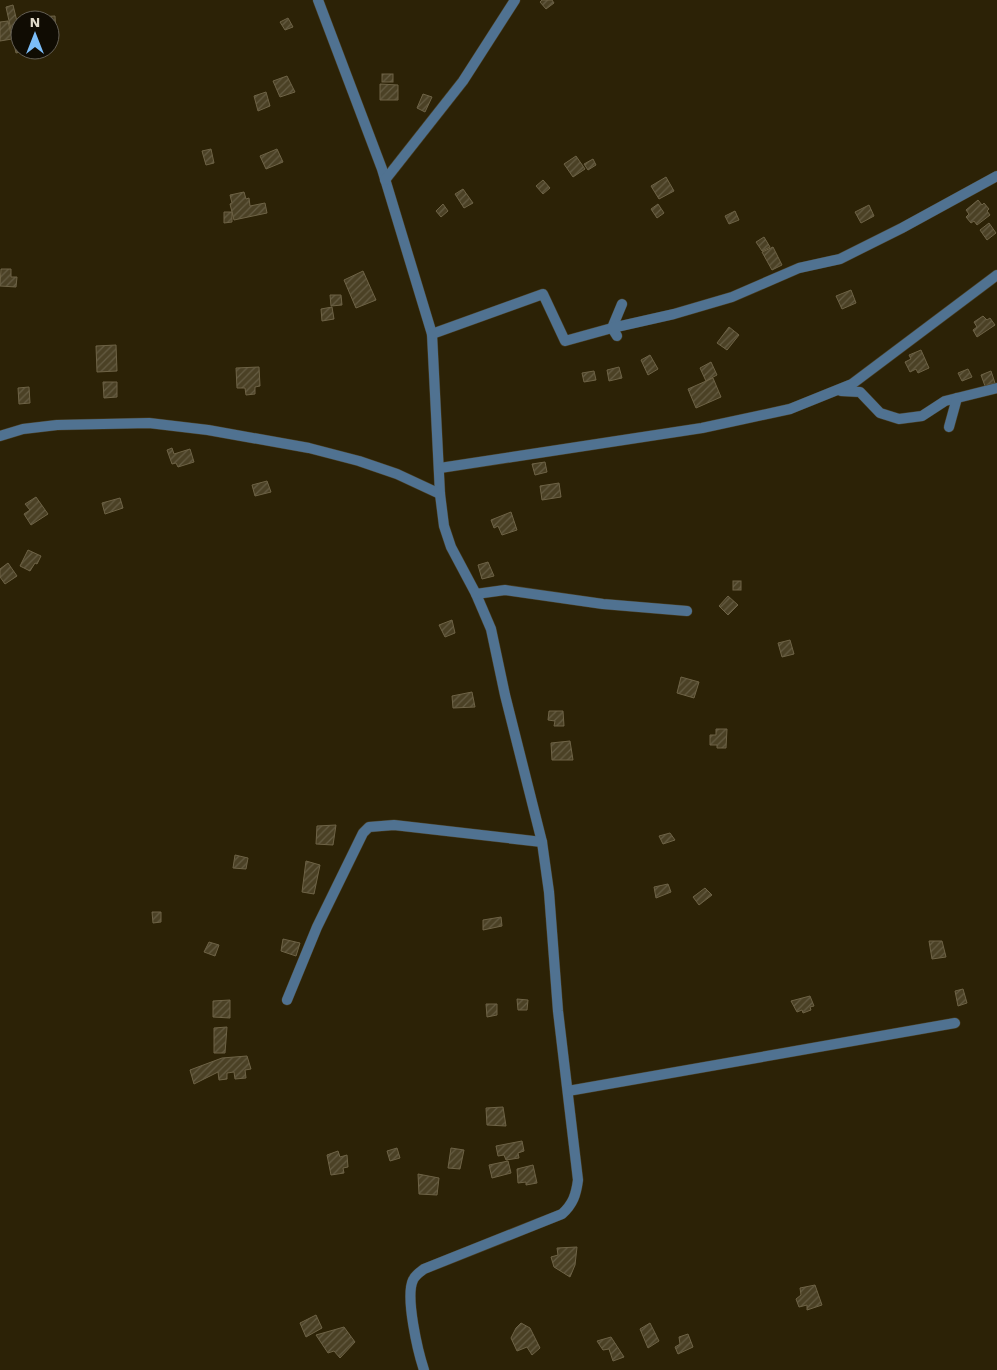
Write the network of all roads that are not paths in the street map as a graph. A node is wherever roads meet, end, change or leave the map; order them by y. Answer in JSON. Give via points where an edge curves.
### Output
{"nodes":[{"id":1,"x":318,"y":0,"type":"edge"},
{"id":2,"x":515,"y":0,"type":"edge"},
{"id":3,"x":997,"y":176,"type":"edge"},
{"id":4,"x":385,"y":180,"type":"junction"},
{"id":5,"x":997,"y":275,"type":"edge"},
{"id":6,"x":622,"y":304,"type":"dead end"},
{"id":7,"x":615,"y":332,"type":"junction"},
{"id":8,"x":432,"y":334,"type":"junction"},
{"id":9,"x":997,"y":388,"type":"edge"},
{"id":10,"x":835,"y":391,"type":"junction"},
{"id":11,"x":957,"y":398,"type":"junction"},
{"id":12,"x":949,"y":427,"type":"dead end"},
{"id":13,"x":0,"y":436,"type":"edge"},
{"id":14,"x":440,"y":468,"type":"junction"},
{"id":15,"x":440,"y":494,"type":"junction"},
{"id":16,"x":476,"y":594,"type":"junction"},
{"id":17,"x":687,"y":611,"type":"dead end"},
{"id":18,"x":542,"y":842,"type":"junction"},
{"id":19,"x":286,"y":1000,"type":"dead end"},
{"id":20,"x":955,"y":1023,"type":"dead end"},
{"id":21,"x":568,"y":1091,"type":"junction"},
{"id":22,"x":424,"y":1370,"type":"edge"}],
"edges":[{"from":1,"to":4,"type":"street"},
{"from":2,"to":4,"type":"street","via":[[463,81]]},
{"from":3,"to":7,"type":"street","via":[[840,258],[799,268],[732,297]]},
{"from":4,"to":8,"type":"street"},
{"from":5,"to":10,"type":"street","via":[[852,384]]},
{"from":6,"to":7,"type":"street"},
{"from":7,"to":8,"type":"street","via":[[565,341],[543,294]]},
{"from":8,"to":14,"type":"street"},
{"from":9,"to":11,"type":"street"},
{"from":10,"to":11,"type":"street","via":[[860,392],[880,413],[899,419],[922,416],[945,401]]},
{"from":10,"to":14,"type":"street","via":[[790,409],[702,428]]},
{"from":11,"to":12,"type":"street"},
{"from":13,"to":15,"type":"street","via":[[56,425],[148,423],[208,430],[309,448],[359,461]]},
{"from":14,"to":15,"type":"street"},
{"from":15,"to":16,"type":"street","via":[[444,526],[451,547]]},
{"from":16,"to":17,"type":"street","via":[[505,590],[603,604]]},
{"from":16,"to":18,"type":"street","via":[[491,629]]},
{"from":18,"to":19,"type":"street","via":[[394,825],[369,827],[363,833],[317,926]]},
{"from":18,"to":21,"type":"street"},
{"from":20,"to":21,"type":"street"},
{"from":21,"to":22,"type":"street","via":[[578,1180],[571,1206],[562,1214],[424,1268],[417,1274],[412,1280],[412,1308],[414,1332]]}]}
